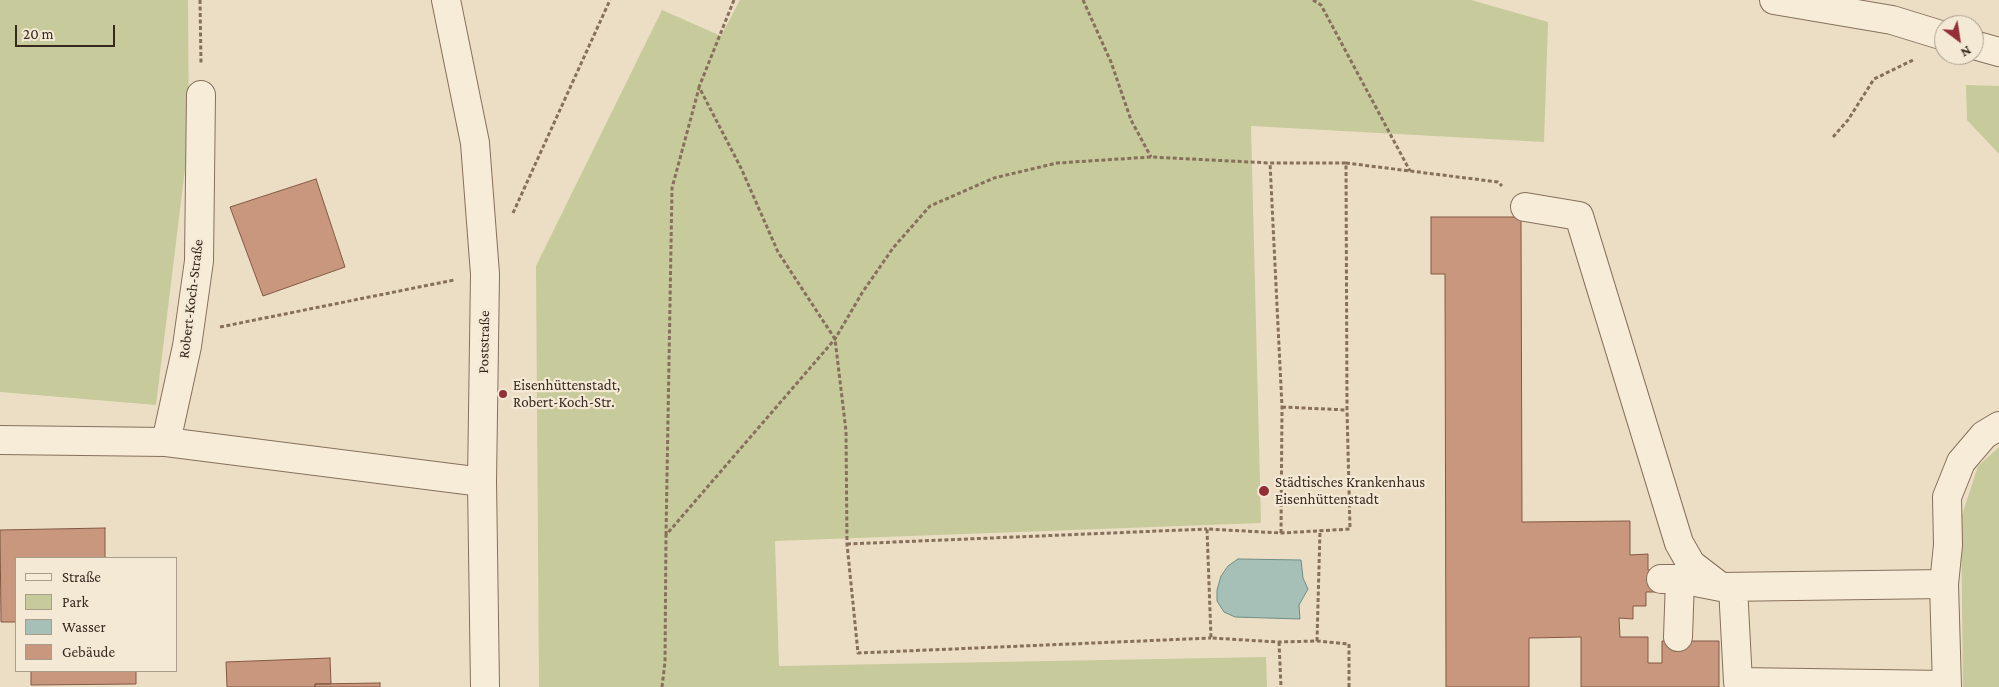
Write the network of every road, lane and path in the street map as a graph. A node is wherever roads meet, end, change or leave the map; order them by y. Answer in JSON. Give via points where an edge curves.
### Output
{"nodes":[{"id":1,"x":200,"y":0,"type":"edge"},
{"id":2,"x":446,"y":0,"type":"edge"},
{"id":3,"x":610,"y":0,"type":"edge"},
{"id":4,"x":734,"y":0,"type":"edge"},
{"id":5,"x":1083,"y":0,"type":"edge"},
{"id":6,"x":1313,"y":0,"type":"edge"},
{"id":7,"x":1774,"y":0,"type":"edge"},
{"id":8,"x":1934,"y":33,"type":"edge"},
{"id":9,"x":1984,"y":48,"type":"edge"},
{"id":10,"x":1999,"y":52,"type":"edge"},
{"id":11,"x":1918,"y":58,"type":"dead end"},
{"id":12,"x":699,"y":87,"type":"junction"},
{"id":13,"x":201,"y":95,"type":"joint"},
{"id":14,"x":1833,"y":137,"type":"dead end"},
{"id":15,"x":1151,"y":157,"type":"junction"},
{"id":16,"x":1270,"y":163,"type":"junction"},
{"id":17,"x":1346,"y":163,"type":"junction"},
{"id":18,"x":1410,"y":171,"type":"junction"},
{"id":19,"x":1525,"y":207,"type":"joint"},
{"id":20,"x":509,"y":221,"type":"dead end"},
{"id":21,"x":485,"y":274,"type":"junction"},
{"id":22,"x":189,"y":333,"type":"junction"},
{"id":23,"x":834,"y":339,"type":"junction"},
{"id":24,"x":1282,"y":407,"type":"junction"},
{"id":25,"x":1347,"y":410,"type":"junction"},
{"id":26,"x":1999,"y":426,"type":"edge"},
{"id":27,"x":0,"y":440,"type":"edge"},
{"id":28,"x":166,"y":442,"type":"junction"},
{"id":29,"x":482,"y":482,"type":"junction"},
{"id":30,"x":1207,"y":529,"type":"junction"},
{"id":31,"x":1320,"y":530,"type":"junction"},
{"id":32,"x":1281,"y":533,"type":"junction"},
{"id":33,"x":666,"y":536,"type":"junction"},
{"id":34,"x":847,"y":544,"type":"junction"},
{"id":35,"x":1944,"y":584,"type":"junction"},
{"id":36,"x":1727,"y":587,"type":"junction"},
{"id":37,"x":1678,"y":637,"type":"dead end"},
{"id":38,"x":1211,"y":638,"type":"junction"},
{"id":39,"x":1318,"y":641,"type":"junction"},
{"id":40,"x":1279,"y":642,"type":"junction"},
{"id":41,"x":1947,"y":686,"type":"edge"},
{"id":42,"x":485,"y":687,"type":"edge"},
{"id":43,"x":662,"y":687,"type":"edge"},
{"id":44,"x":1281,"y":687,"type":"edge"},
{"id":45,"x":1349,"y":687,"type":"edge"}],
"edges":[{"from":1,"to":13,"type":"path"},
{"from":2,"to":21,"type":"street","name":"Poststraße","via":[[476,143]]},
{"from":3,"to":20,"type":"path"},
{"from":4,"to":12,"type":"path"},
{"from":5,"to":15,"type":"path","via":[[1131,120]]},
{"from":6,"to":18,"type":"path","via":[[1321,5]]},
{"from":7,"to":8,"type":"street","via":[[1892,20]]},
{"from":9,"to":10,"type":"street"},
{"from":11,"to":14,"type":"path","via":[[1874,79]]},
{"from":12,"to":23,"type":"path","via":[[741,168],[778,252]]},
{"from":12,"to":33,"type":"path","via":[[672,188]]},
{"from":13,"to":22,"type":"street","name":"Robert-Koch-Straße","via":[[199,261]]},
{"from":15,"to":16,"type":"path"},
{"from":15,"to":23,"type":"path","via":[[1057,163],[994,178],[930,206],[893,248]]},
{"from":16,"to":17,"type":"path"},
{"from":16,"to":24,"type":"path"},
{"from":17,"to":18,"type":"path"},
{"from":17,"to":25,"type":"path"},
{"from":18,"to":19,"type":"path","via":[[1498,182]]},
{"from":19,"to":36,"type":"street","via":[[1579,216],[1679,544],[1691,564]]},
{"from":21,"to":22,"type":"path"},
{"from":21,"to":29,"type":"street","name":"Poststraße"},
{"from":22,"to":28,"type":"street","name":"Robert-Koch-Straße"},
{"from":23,"to":33,"type":"path"},
{"from":23,"to":34,"type":"path","via":[[846,431]]},
{"from":24,"to":25,"type":"path"},
{"from":24,"to":32,"type":"path"},
{"from":25,"to":31,"type":"path","via":[[1350,529]]},
{"from":26,"to":35,"type":"street","via":[[1984,435],[1961,462],[1947,497],[1948,545]]},
{"from":27,"to":28,"type":"street"},
{"from":28,"to":29,"type":"street"},
{"from":29,"to":42,"type":"street","name":"Poststraße"},
{"from":30,"to":32,"type":"path"},
{"from":30,"to":34,"type":"path"},
{"from":30,"to":38,"type":"path"},
{"from":31,"to":32,"type":"path"},
{"from":31,"to":39,"type":"path"},
{"from":33,"to":43,"type":"path"},
{"from":34,"to":38,"type":"path","via":[[858,654]]},
{"from":35,"to":36,"type":"street"},
{"from":35,"to":41,"type":"street"},
{"from":36,"to":37,"type":"street","via":[[1671,579]]},
{"from":36,"to":41,"type":"street","via":[[1738,682]]},
{"from":38,"to":40,"type":"path"},
{"from":39,"to":40,"type":"path"},
{"from":39,"to":45,"type":"path","via":[[1349,644]]},
{"from":40,"to":44,"type":"path"}]}
